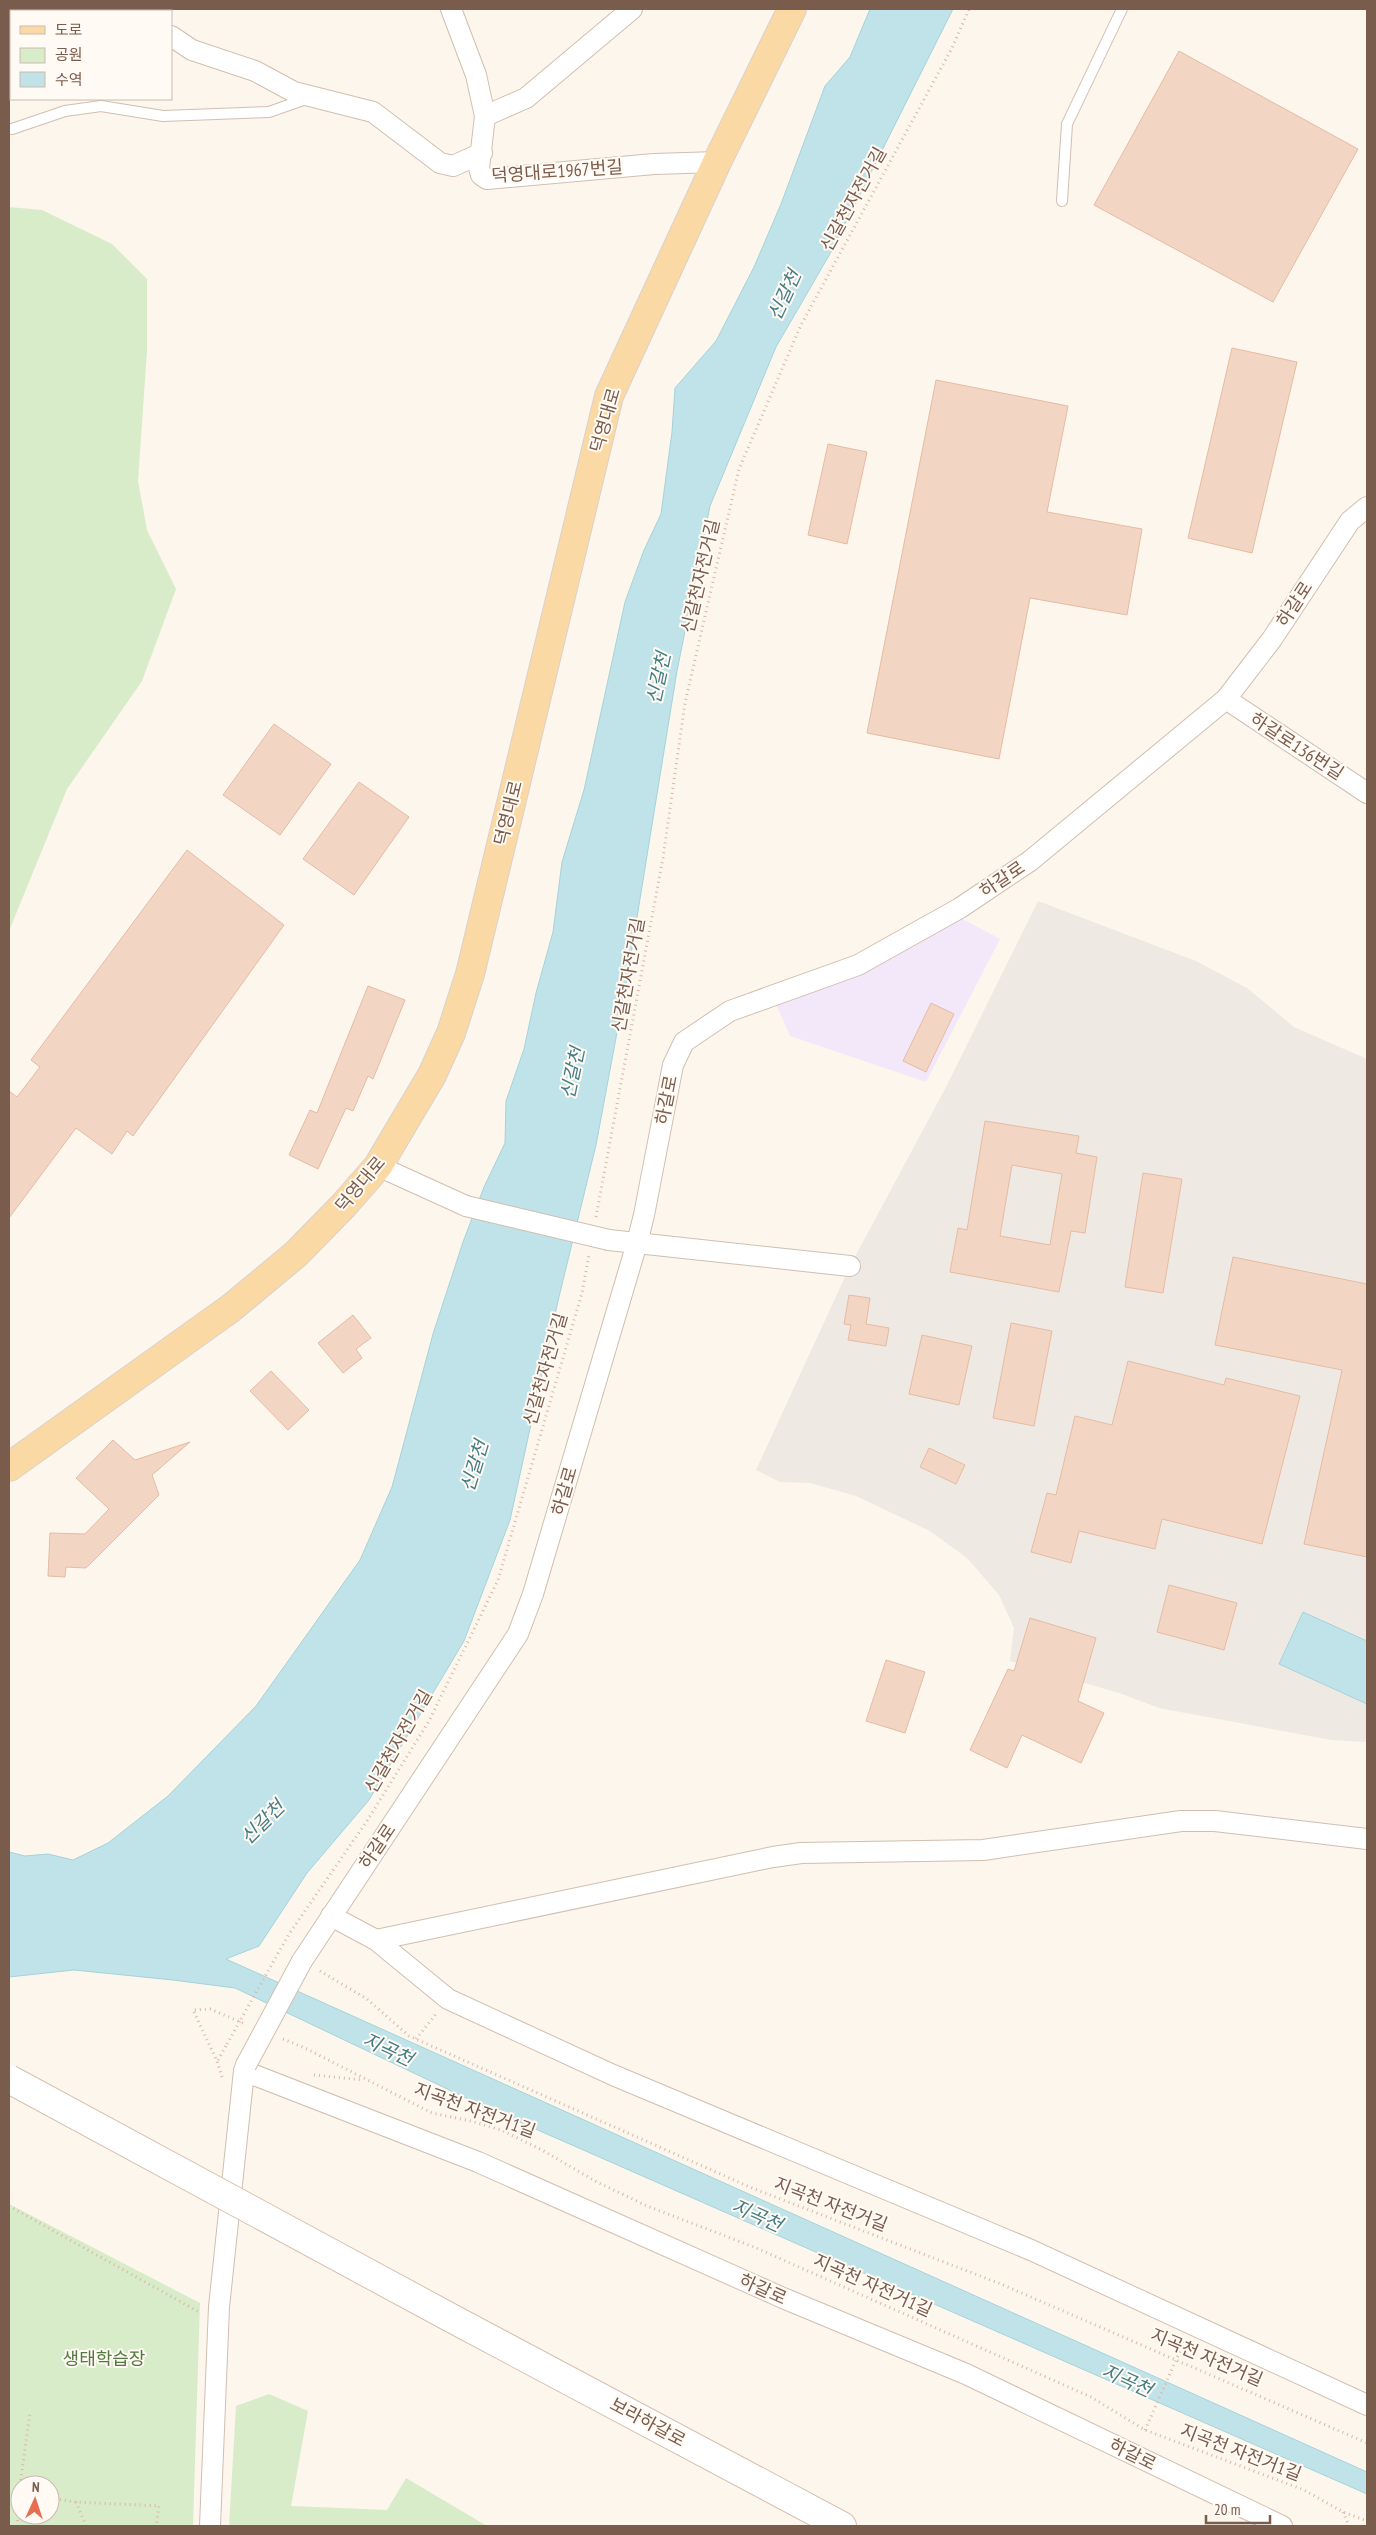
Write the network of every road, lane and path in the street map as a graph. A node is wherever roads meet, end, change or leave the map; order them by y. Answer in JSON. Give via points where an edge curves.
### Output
{"nodes":[{"id":1,"x":451,"y":9,"type":"edge"},
{"id":2,"x":632,"y":9,"type":"edge"},
{"id":3,"x":792,"y":9,"type":"edge"},
{"id":4,"x":969,"y":9,"type":"edge"},
{"id":5,"x":1122,"y":9,"type":"edge"},
{"id":6,"x":172,"y":37,"type":"edge"},
{"id":7,"x":310,"y":98,"type":"junction"},
{"id":8,"x":485,"y":116,"type":"junction"},
{"id":9,"x":12,"y":129,"type":"dead end"},
{"id":10,"x":482,"y":153,"type":"junction"},
{"id":11,"x":717,"y":162,"type":"junction"},
{"id":12,"x":1062,"y":201,"type":"dead end"},
{"id":13,"x":1367,"y":507,"type":"edge"},
{"id":14,"x":1226,"y":700,"type":"junction"},
{"id":15,"x":1367,"y":793,"type":"edge"},
{"id":16,"x":378,"y":1166,"type":"junction"},
{"id":17,"x":602,"y":1233,"type":"junction"},
{"id":18,"x":637,"y":1243,"type":"junction"},
{"id":19,"x":589,"y":1254,"type":"dead end"},
{"id":20,"x":850,"y":1266,"type":"dead end"},
{"id":21,"x":9,"y":1467,"type":"edge"},
{"id":22,"x":1367,"y":1839,"type":"edge"},
{"id":23,"x":331,"y":1916,"type":"junction"},
{"id":24,"x":376,"y":1940,"type":"junction"},
{"id":25,"x":302,"y":1961,"type":"junction"},
{"id":26,"x":448,"y":1999,"type":"junction"},
{"id":27,"x":193,"y":2010,"type":"dead end"},
{"id":28,"x":416,"y":2039,"type":"junction"},
{"id":29,"x":245,"y":2068,"type":"junction"},
{"id":30,"x":9,"y":2079,"type":"edge"},
{"id":31,"x":292,"y":2088,"type":"junction"},
{"id":32,"x":9,"y":2206,"type":"edge"},
{"id":33,"x":204,"y":2314,"type":"dead end"},
{"id":34,"x":1177,"y":2359,"type":"junction"},
{"id":35,"x":1367,"y":2404,"type":"edge"},
{"id":36,"x":30,"y":2413,"type":"dead end"},
{"id":37,"x":1145,"y":2430,"type":"junction"},
{"id":38,"x":1367,"y":2443,"type":"edge"},
{"id":39,"x":22,"y":2475,"type":"edge"},
{"id":40,"x":60,"y":2500,"type":"edge"},
{"id":41,"x":76,"y":2502,"type":"junction"},
{"id":42,"x":1342,"y":2512,"type":"junction"},
{"id":43,"x":1367,"y":2521,"type":"edge"},
{"id":44,"x":86,"y":2526,"type":"edge"},
{"id":45,"x":156,"y":2526,"type":"edge"},
{"id":46,"x":210,"y":2526,"type":"edge"},
{"id":47,"x":842,"y":2526,"type":"edge"},
{"id":48,"x":1282,"y":2526,"type":"edge"},
{"id":49,"x":1349,"y":2526,"type":"edge"}],
"edges":[{"from":1,"to":8,"type":"street","name":"덕영대로1967번길","via":[[476,75]]},
{"from":2,"to":8,"type":"street","via":[[526,98]]},
{"from":3,"to":11,"type":"main road","name":"덕영대로"},
{"from":4,"to":17,"type":"path","name":"신갈천자전거길","via":[[952,48],[801,325],[739,469],[685,703]]},
{"from":5,"to":12,"type":"lane","via":[[1066,124]]},
{"from":6,"to":7,"type":"street","via":[[192,50],[254,71]]},
{"from":7,"to":9,"type":"lane","via":[[268,112],[163,116],[110,106],[95,107],[65,111]]},
{"from":7,"to":10,"type":"street","via":[[350,104],[373,112],[446,165],[453,166]]},
{"from":8,"to":10,"type":"street","name":"덕영대로1967번길"},
{"from":10,"to":11,"type":"street","name":"덕영대로1967번길","via":[[479,168],[487,179],[654,164]]},
{"from":11,"to":16,"type":"main road","name":"덕영대로","via":[[609,396],[470,974],[451,1033],[432,1075]]},
{"from":13,"to":14,"type":"street","name":"하갈로","via":[[1350,521],[1272,638]]},
{"from":14,"to":15,"type":"street","name":"하갈로136번길"},
{"from":14,"to":18,"type":"street","name":"하갈로","via":[[1030,861],[960,908],[858,965],[730,1011],[684,1042],[673,1065]]},
{"from":16,"to":17,"type":"street","bridge":true,"via":[[466,1206]]},
{"from":16,"to":21,"type":"main road","name":"덕영대로","via":[[296,1254],[231,1308]]},
{"from":17,"to":18,"type":"street"},
{"from":18,"to":20,"type":"street"},
{"from":18,"to":23,"type":"street","name":"하갈로","via":[[533,1594],[518,1634]]},
{"from":19,"to":27,"type":"path","name":"신갈천자전거길","bridge":true,"via":[[582,1293],[498,1580],[429,1721],[367,1821],[288,1934],[217,2061]]},
{"from":22,"to":24,"type":"street","via":[[1215,1820],[1181,1821],[983,1850],[801,1853]]},
{"from":23,"to":24,"type":"street"},
{"from":23,"to":25,"type":"street","name":"하갈로"},
{"from":24,"to":26,"type":"street"},
{"from":25,"to":28,"type":"path","name":"지곡천 자전거길","via":[[367,1999]]},
{"from":25,"to":29,"type":"street","name":"하갈로","bridge":true},
{"from":26,"to":28,"type":"path"},
{"from":26,"to":35,"type":"street","via":[[613,2075],[1031,2250]]},
{"from":28,"to":34,"type":"path","name":"지곡천 자전거길","via":[[752,2188],[1002,2284]]},
{"from":29,"to":31,"type":"street","name":"하갈로"},
{"from":29,"to":46,"type":"street","name":"하갈로","via":[[236,2124],[219,2307]]},
{"from":30,"to":47,"type":"main road","name":"보라하갈로","bridge":true},
{"from":31,"to":37,"type":"path","name":"지곡천 자전거1길","via":[[307,2074],[366,2080],[432,2113],[471,2120],[501,2130],[647,2206],[754,2246],[1091,2397]]},
{"from":31,"to":48,"type":"street","name":"하갈로","via":[[478,2162],[783,2298],[966,2374]]},
{"from":32,"to":33,"type":"path"},
{"from":34,"to":37,"type":"path"},
{"from":34,"to":38,"type":"path","name":"지곡천 자전거길"},
{"from":36,"to":39,"type":"path"},
{"from":37,"to":42,"type":"path","name":"지곡천 자전거1길","via":[[1304,2490]]},
{"from":40,"to":41,"type":"path"},
{"from":41,"to":44,"type":"path"},
{"from":41,"to":45,"type":"path","via":[[159,2506]]},
{"from":42,"to":43,"type":"path","name":"지곡천 자전거1길"},
{"from":42,"to":49,"type":"path"}]}
